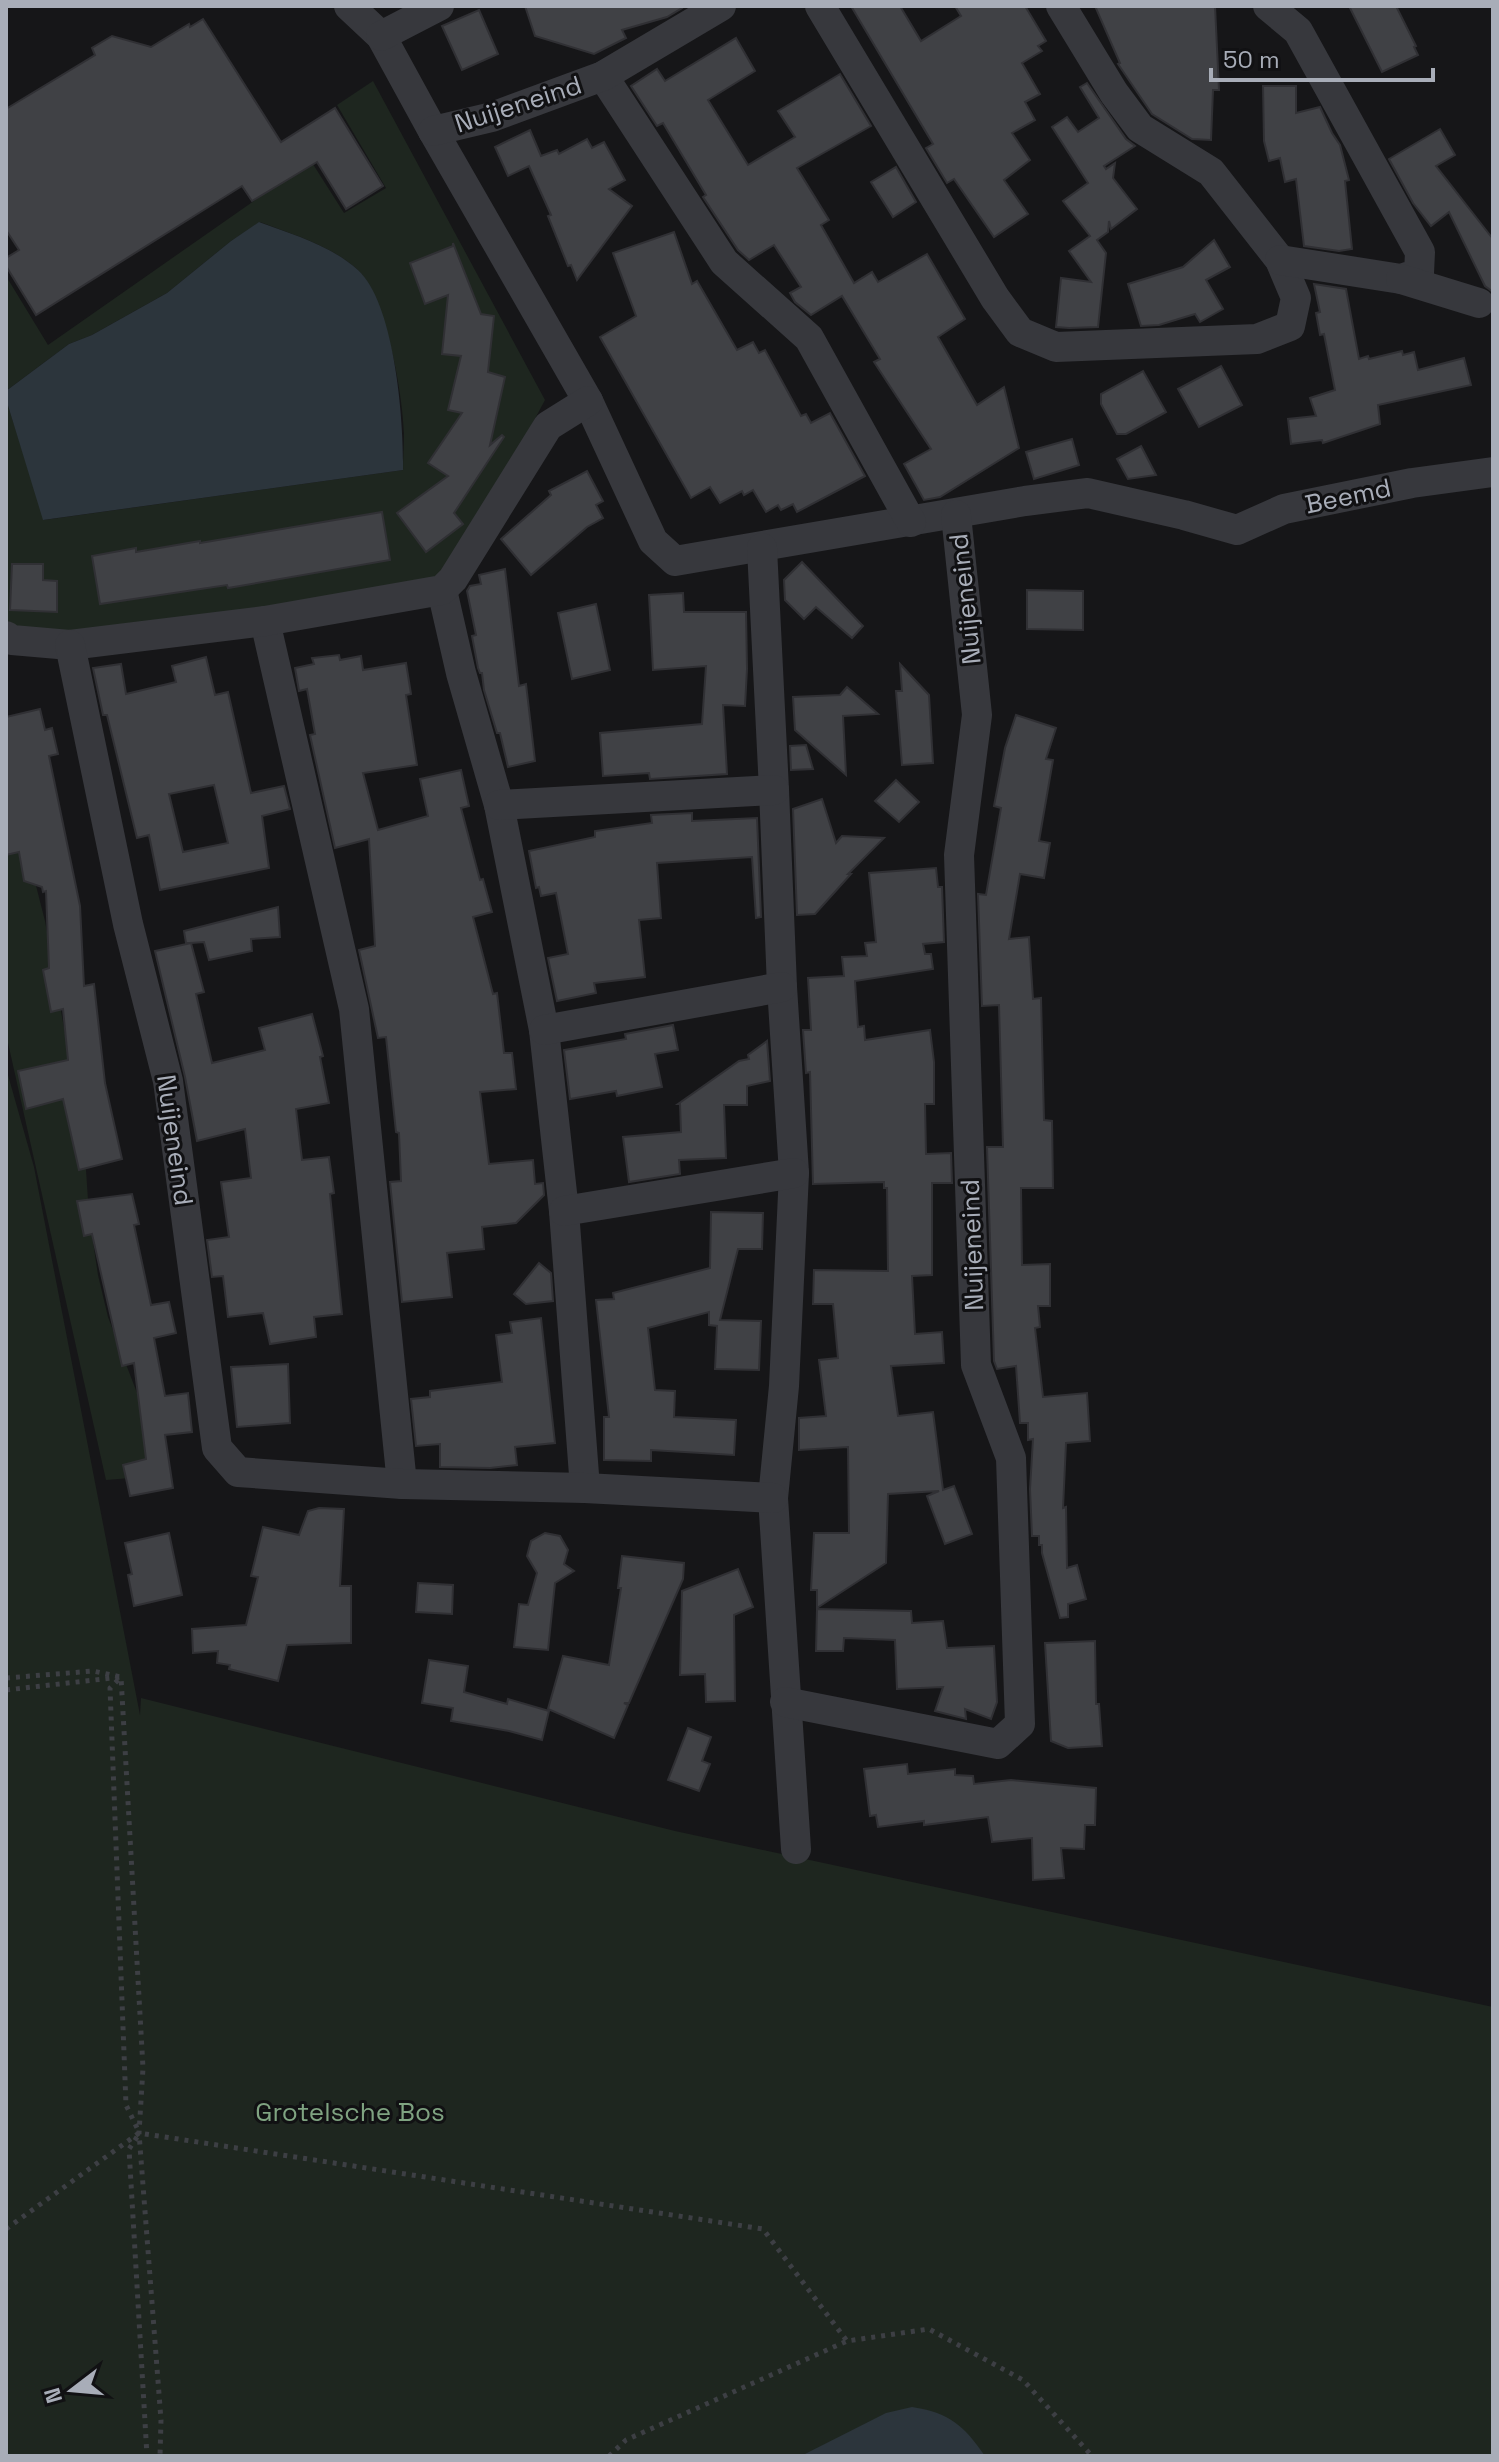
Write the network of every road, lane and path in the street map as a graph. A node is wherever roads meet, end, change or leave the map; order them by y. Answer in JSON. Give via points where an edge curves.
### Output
{"nodes":[{"id":1,"x":349,"y":6,"type":"edge"},
{"id":2,"x":439,"y":6,"type":"edge"},
{"id":3,"x":721,"y":6,"type":"edge"},
{"id":4,"x":820,"y":6,"type":"edge"},
{"id":5,"x":1061,"y":6,"type":"edge"},
{"id":6,"x":1268,"y":6,"type":"edge"},
{"id":7,"x":381,"y":36,"type":"junction"},
{"id":8,"x":603,"y":76,"type":"junction"},
{"id":9,"x":433,"y":131,"type":"junction"},
{"id":10,"x":1280,"y":260,"type":"junction"},
{"id":11,"x":1401,"y":279,"type":"junction"},
{"id":12,"x":1479,"y":303,"type":"dead end"},
{"id":13,"x":588,"y":401,"type":"junction"},
{"id":14,"x":1493,"y":472,"type":"edge"},
{"id":15,"x":956,"y":515,"type":"junction"},
{"id":16,"x":911,"y":522,"type":"junction"},
{"id":17,"x":1208,"y":522,"type":"joint"},
{"id":18,"x":762,"y":548,"type":"junction"},
{"id":19,"x":442,"y":590,"type":"junction"},
{"id":20,"x":265,"y":621,"type":"junction"},
{"id":21,"x":6,"y":636,"type":"edge"},
{"id":22,"x":70,"y":645,"type":"junction"},
{"id":23,"x":774,"y":790,"type":"junction"},
{"id":24,"x":499,"y":805,"type":"junction"},
{"id":25,"x":782,"y":987,"type":"junction"},
{"id":26,"x":544,"y":1030,"type":"junction"},
{"id":27,"x":794,"y":1173,"type":"junction"},
{"id":28,"x":564,"y":1211,"type":"junction"},
{"id":29,"x":402,"y":1484,"type":"junction"},
{"id":30,"x":585,"y":1488,"type":"junction"},
{"id":31,"x":773,"y":1498,"type":"junction"},
{"id":32,"x":121,"y":1677,"type":"junction"},
{"id":33,"x":6,"y":1678,"type":"edge"},
{"id":34,"x":6,"y":1690,"type":"edge"},
{"id":35,"x":785,"y":1702,"type":"junction"},
{"id":36,"x":796,"y":1849,"type":"dead end"},
{"id":37,"x":139,"y":2133,"type":"junction"},
{"id":38,"x":6,"y":2229,"type":"edge"},
{"id":39,"x":847,"y":2341,"type":"junction"},
{"id":40,"x":147,"y":2456,"type":"edge"},
{"id":41,"x":160,"y":2456,"type":"edge"},
{"id":42,"x":609,"y":2456,"type":"edge"},
{"id":43,"x":1092,"y":2456,"type":"edge"}],
"edges":[{"from":1,"to":7,"type":"street","name":"Nuijeneind"},
{"from":2,"to":7,"type":"street"},
{"from":3,"to":8,"type":"street","name":"Nuijeneind"},
{"from":4,"to":10,"type":"street","via":[[1020,332],[1056,347],[1257,339],[1290,326],[1296,298]]},
{"from":5,"to":10,"type":"street","via":[[1140,128],[1211,172]]},
{"from":6,"to":11,"type":"street","via":[[1298,31],[1420,252],[1419,273]]},
{"from":7,"to":9,"type":"street","name":"Nuijeneind"},
{"from":8,"to":9,"type":"street","name":"Nuijeneind","via":[[492,117]]},
{"from":8,"to":16,"type":"street","name":"Nuijeneind","via":[[724,262],[809,338]]},
{"from":9,"to":13,"type":"street","name":"Nuijeneind"},
{"from":10,"to":11,"type":"street"},
{"from":11,"to":12,"type":"street"},
{"from":13,"to":18,"type":"street","name":"Nuijeneind","via":[[653,541],[675,561]]},
{"from":13,"to":19,"type":"street","via":[[548,426]]},
{"from":14,"to":17,"type":"street","name":"Beemd","via":[[1284,509],[1237,530]]},
{"from":15,"to":16,"type":"street","name":"Nuijeneind"},
{"from":15,"to":17,"type":"street","name":"Nuijeneind","via":[[1088,493]]},
{"from":15,"to":35,"type":"street","name":"Nuijeneind","via":[[977,715],[959,855],[976,1365],[1011,1458],[1020,1724],[998,1744]]},
{"from":16,"to":18,"type":"street","name":"Nuijeneind"},
{"from":18,"to":23,"type":"street"},
{"from":19,"to":20,"type":"street"},
{"from":19,"to":24,"type":"street"},
{"from":20,"to":22,"type":"street"},
{"from":20,"to":29,"type":"street","via":[[354,1009]]},
{"from":21,"to":22,"type":"street"},
{"from":22,"to":29,"type":"street","name":"Nuijeneind","via":[[128,924],[168,1081],[217,1448],[238,1472]]},
{"from":23,"to":24,"type":"street"},
{"from":23,"to":25,"type":"street"},
{"from":24,"to":26,"type":"street"},
{"from":25,"to":26,"type":"street"},
{"from":25,"to":27,"type":"street"},
{"from":26,"to":28,"type":"street"},
{"from":27,"to":28,"type":"street"},
{"from":27,"to":31,"type":"street"},
{"from":28,"to":30,"type":"street"},
{"from":29,"to":30,"type":"street","name":"Nuijeneind"},
{"from":30,"to":31,"type":"street","name":"Nuijeneind"},
{"from":31,"to":35,"type":"street"},
{"from":32,"to":33,"type":"path","via":[[93,1671]]},
{"from":32,"to":34,"type":"path"},
{"from":32,"to":37,"type":"path","via":[[143,2068]]},
{"from":32,"to":37,"type":"path","via":[[110,1688],[126,2105]]},
{"from":35,"to":36,"type":"street"},
{"from":37,"to":38,"type":"path"},
{"from":37,"to":39,"type":"path","via":[[763,2229]]},
{"from":37,"to":40,"type":"path","via":[[129,2149]]},
{"from":37,"to":41,"type":"path"},
{"from":39,"to":42,"type":"path","via":[[626,2440]]},
{"from":39,"to":43,"type":"path","via":[[929,2329],[1023,2380]]}]}
